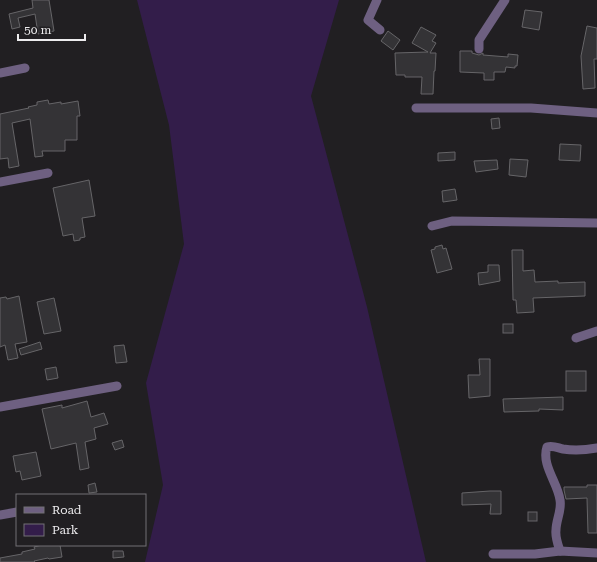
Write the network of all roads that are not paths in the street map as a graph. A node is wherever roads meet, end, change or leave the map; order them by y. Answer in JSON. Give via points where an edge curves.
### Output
{"nodes":[{"id":1,"x":378,"y":0,"type":"edge"},
{"id":2,"x":505,"y":0,"type":"edge"},
{"id":3,"x":380,"y":30,"type":"dead end"},
{"id":4,"x":479,"y":49,"type":"dead end"},
{"id":5,"x":25,"y":68,"type":"dead end"},
{"id":6,"x":0,"y":73,"type":"edge"},
{"id":7,"x":416,"y":108,"type":"dead end"},
{"id":8,"x":597,"y":113,"type":"edge"},
{"id":9,"x":48,"y":173,"type":"dead end"},
{"id":10,"x":0,"y":182,"type":"edge"},
{"id":11,"x":597,"y":223,"type":"edge"},
{"id":12,"x":432,"y":226,"type":"dead end"},
{"id":13,"x":597,"y":331,"type":"edge"},
{"id":14,"x":576,"y":338,"type":"dead end"},
{"id":15,"x":117,"y":386,"type":"dead end"},
{"id":16,"x":0,"y":407,"type":"edge"},
{"id":17,"x":597,"y":448,"type":"edge"},
{"id":18,"x":16,"y":512,"type":"edge"},
{"id":19,"x":0,"y":515,"type":"edge"},
{"id":20,"x":560,"y":552,"type":"junction"},
{"id":21,"x":597,"y":553,"type":"edge"},
{"id":22,"x":493,"y":554,"type":"dead end"}],
"edges":[{"from":1,"to":3,"type":"street","via":[[368,20]]},
{"from":2,"to":4,"type":"street","via":[[479,40]]},
{"from":5,"to":6,"type":"street"},
{"from":7,"to":8,"type":"street","via":[[531,108]]},
{"from":9,"to":10,"type":"street"},
{"from":11,"to":12,"type":"street","via":[[452,222]]},
{"from":13,"to":14,"type":"street"},
{"from":15,"to":16,"type":"street"},
{"from":17,"to":20,"type":"street","via":[[577,450],[547,447],[550,472],[560,500],[555,532]]},
{"from":18,"to":19,"type":"street"},
{"from":20,"to":21,"type":"street"},
{"from":20,"to":22,"type":"street"}]}
